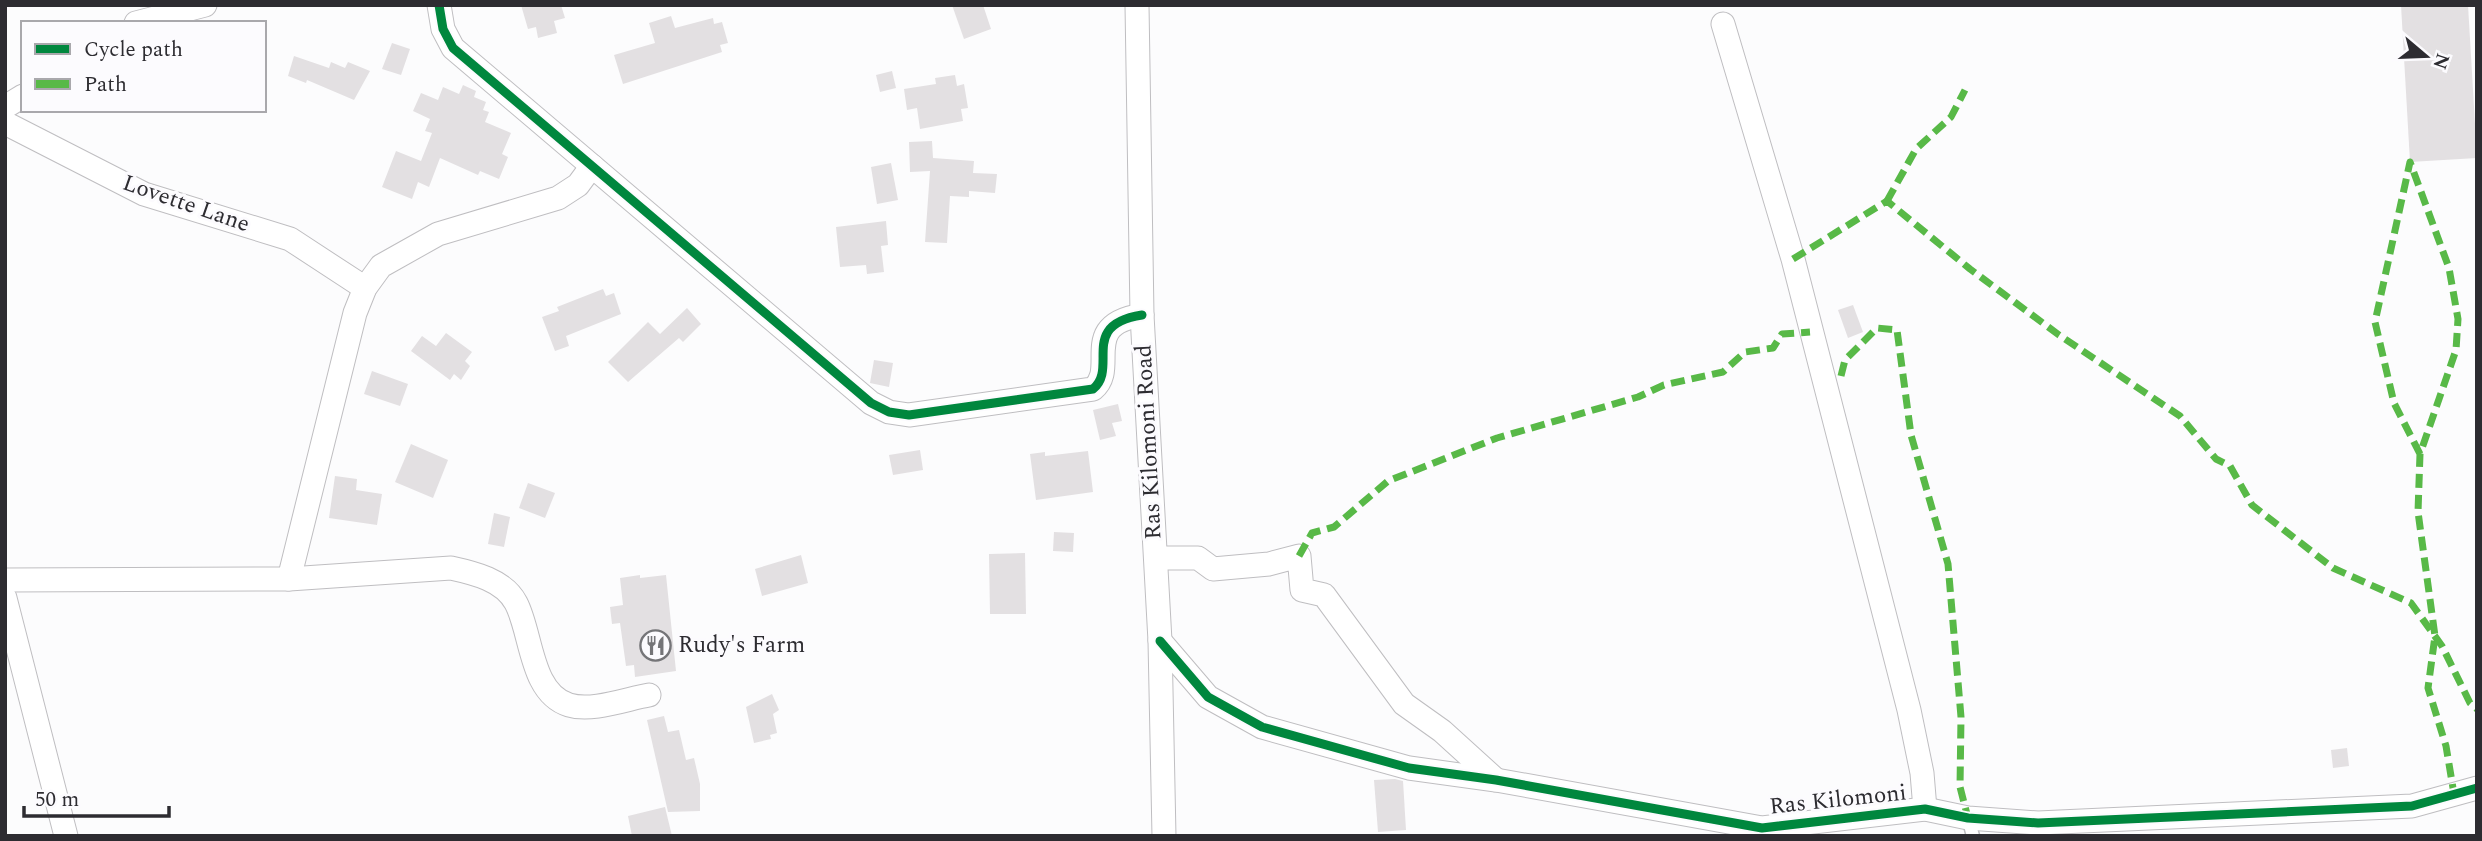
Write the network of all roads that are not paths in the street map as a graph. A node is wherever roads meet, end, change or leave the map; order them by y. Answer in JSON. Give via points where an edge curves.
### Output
{"nodes":[{"id":1,"x":205,"y":5,"type":"edge"},
{"id":2,"x":439,"y":5,"type":"edge"},
{"id":3,"x":1137,"y":5,"type":"edge"},
{"id":4,"x":144,"y":21,"type":"edge"},
{"id":5,"x":1723,"y":24,"type":"dead end"},
{"id":6,"x":21,"y":97,"type":"edge"},
{"id":7,"x":5,"y":107,"type":"edge"},
{"id":8,"x":5,"y":123,"type":"edge"},
{"id":9,"x":592,"y":166,"type":"junction"},
{"id":10,"x":365,"y":288,"type":"junction"},
{"id":11,"x":1142,"y":315,"type":"junction"},
{"id":12,"x":1156,"y":558,"type":"junction"},
{"id":13,"x":289,"y":579,"type":"junction"},
{"id":14,"x":5,"y":580,"type":"edge"},
{"id":15,"x":5,"y":598,"type":"edge"},
{"id":16,"x":1160,"y":641,"type":"junction"},
{"id":17,"x":649,"y":695,"type":"dead end"},
{"id":18,"x":1496,"y":780,"type":"junction"},
{"id":19,"x":2477,"y":788,"type":"edge"},
{"id":20,"x":1925,"y":809,"type":"junction"},
{"id":21,"x":1970,"y":827,"type":"edge"},
{"id":22,"x":66,"y":836,"type":"edge"},
{"id":23,"x":1164,"y":836,"type":"edge"}],
"edges":[{"from":1,"to":4,"type":"street"},
{"from":2,"to":9,"type":"street","via":[[443,29],[453,48]]},
{"from":3,"to":11,"type":"street","name":"Ras Kilomoni Road"},
{"from":5,"to":20,"type":"street","via":[[1793,259],[1909,710]]},
{"from":6,"to":7,"type":"street"},
{"from":8,"to":10,"type":"street","name":"Lovette Lane","via":[[144,194],[290,239]]},
{"from":9,"to":10,"type":"street","via":[[578,185],[558,198],[438,234],[381,266]]},
{"from":9,"to":11,"type":"street","via":[[871,403],[889,412],[909,415],[1088,390],[1100,381],[1110,328],[1127,317]]},
{"from":10,"to":13,"type":"street"},
{"from":11,"to":12,"type":"street","name":"Ras Kilomoni Road"},
{"from":12,"to":16,"type":"street","name":"Ras Kilomoni Road"},
{"from":12,"to":18,"type":"street","via":[[1198,558],[1213,569],[1299,556],[1302,590],[1324,595],[1404,704]]},
{"from":13,"to":14,"type":"street"},
{"from":13,"to":17,"type":"street","via":[[451,569],[475,573],[498,584],[515,601],[540,674],[555,698],[582,707]]},
{"from":15,"to":22,"type":"street"},
{"from":16,"to":18,"type":"street","name":"Ras Kilomoni","via":[[1208,697],[1262,727],[1409,768]]},
{"from":16,"to":23,"type":"street","name":"Ras Kilomoni Road"},
{"from":18,"to":20,"type":"street","name":"Ras Kilomoni","via":[[1762,828]]},
{"from":19,"to":21,"type":"street","name":"Ras Kilomoni","via":[[2412,806]]},
{"from":20,"to":21,"type":"street","name":"Ras Kilomoni"}]}
